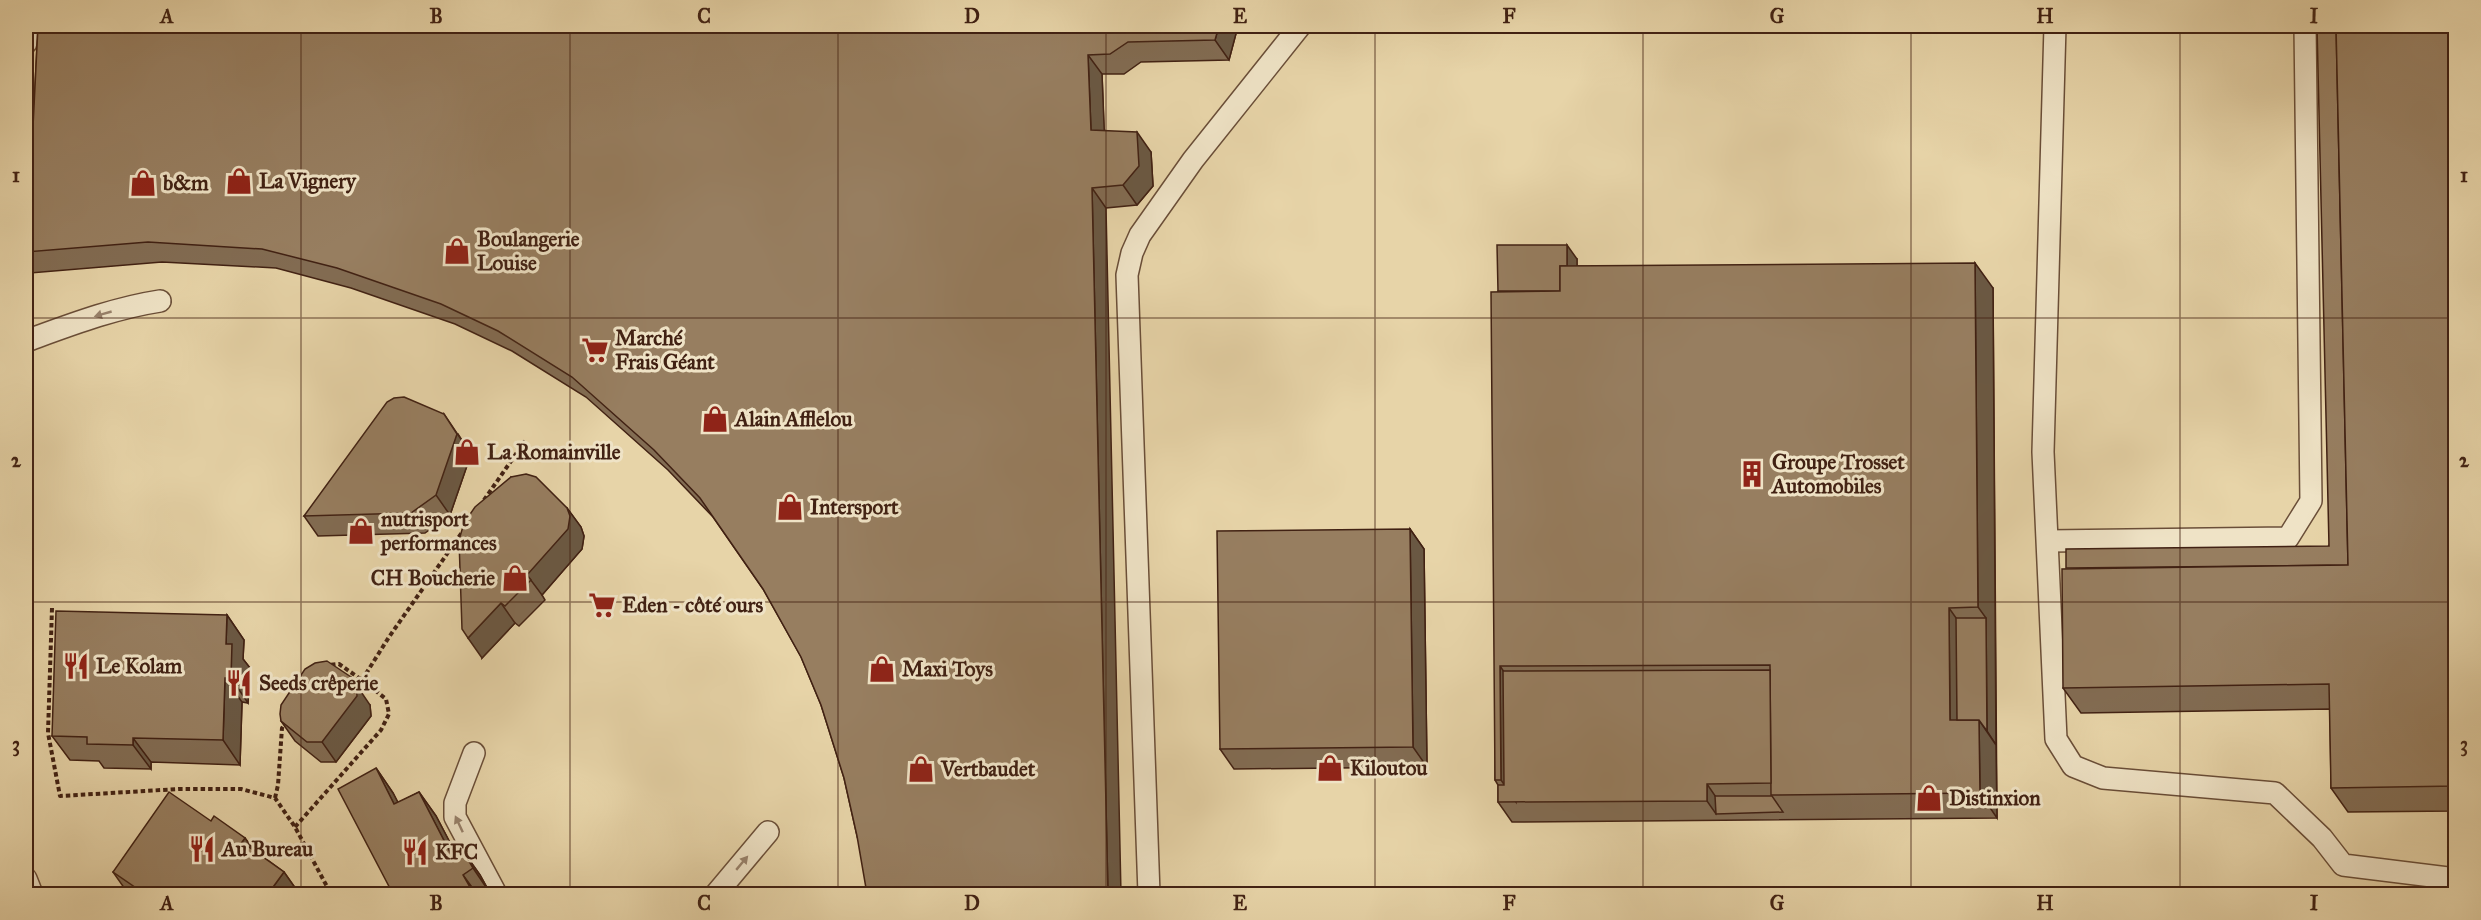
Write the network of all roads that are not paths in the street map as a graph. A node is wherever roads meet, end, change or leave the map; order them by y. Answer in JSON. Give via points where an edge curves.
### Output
{"nodes":[{"id":1,"x":28,"y":26,"type":"edge"},
{"id":2,"x":1300,"y":26,"type":"edge"},
{"id":3,"x":2055,"y":26,"type":"edge"},
{"id":4,"x":2305,"y":26,"type":"edge"},
{"id":5,"x":26,"y":42,"type":"edge"},
{"id":6,"x":160,"y":301,"type":"dead end"},
{"id":7,"x":26,"y":341,"type":"edge"},
{"id":8,"x":2048,"y":541,"type":"junction"},
{"id":9,"x":474,"y":753,"type":"dead end"},
{"id":10,"x":768,"y":832,"type":"dead end"},
{"id":11,"x":26,"y":879,"type":"edge"},
{"id":12,"x":2456,"y":879,"type":"edge"},
{"id":13,"x":32,"y":894,"type":"edge"},
{"id":14,"x":496,"y":894,"type":"edge"},
{"id":15,"x":716,"y":894,"type":"edge"},
{"id":16,"x":1149,"y":894,"type":"edge"}],
"edges":[{"from":1,"to":5,"type":"lane"},
{"from":2,"to":16,"type":"lane","via":[[1193,160],[1140,234],[1127,275]]},
{"from":3,"to":8,"type":"lane","via":[[2043,452]]},
{"from":4,"to":8,"type":"lane","via":[[2311,501],[2288,538]]},
{"from":6,"to":7,"type":"lane","one_way":true,"via":[[102,315]]},
{"from":8,"to":12,"type":"lane","via":[[2056,739],[2073,766],[2103,778],[2275,793],[2322,838],[2343,865]]},
{"from":14,"to":9,"type":"lane","one_way":true,"via":[[455,818],[455,802]]},
{"from":15,"to":10,"type":"lane","one_way":true},
{"from":11,"to":13,"type":"lane"}]}
